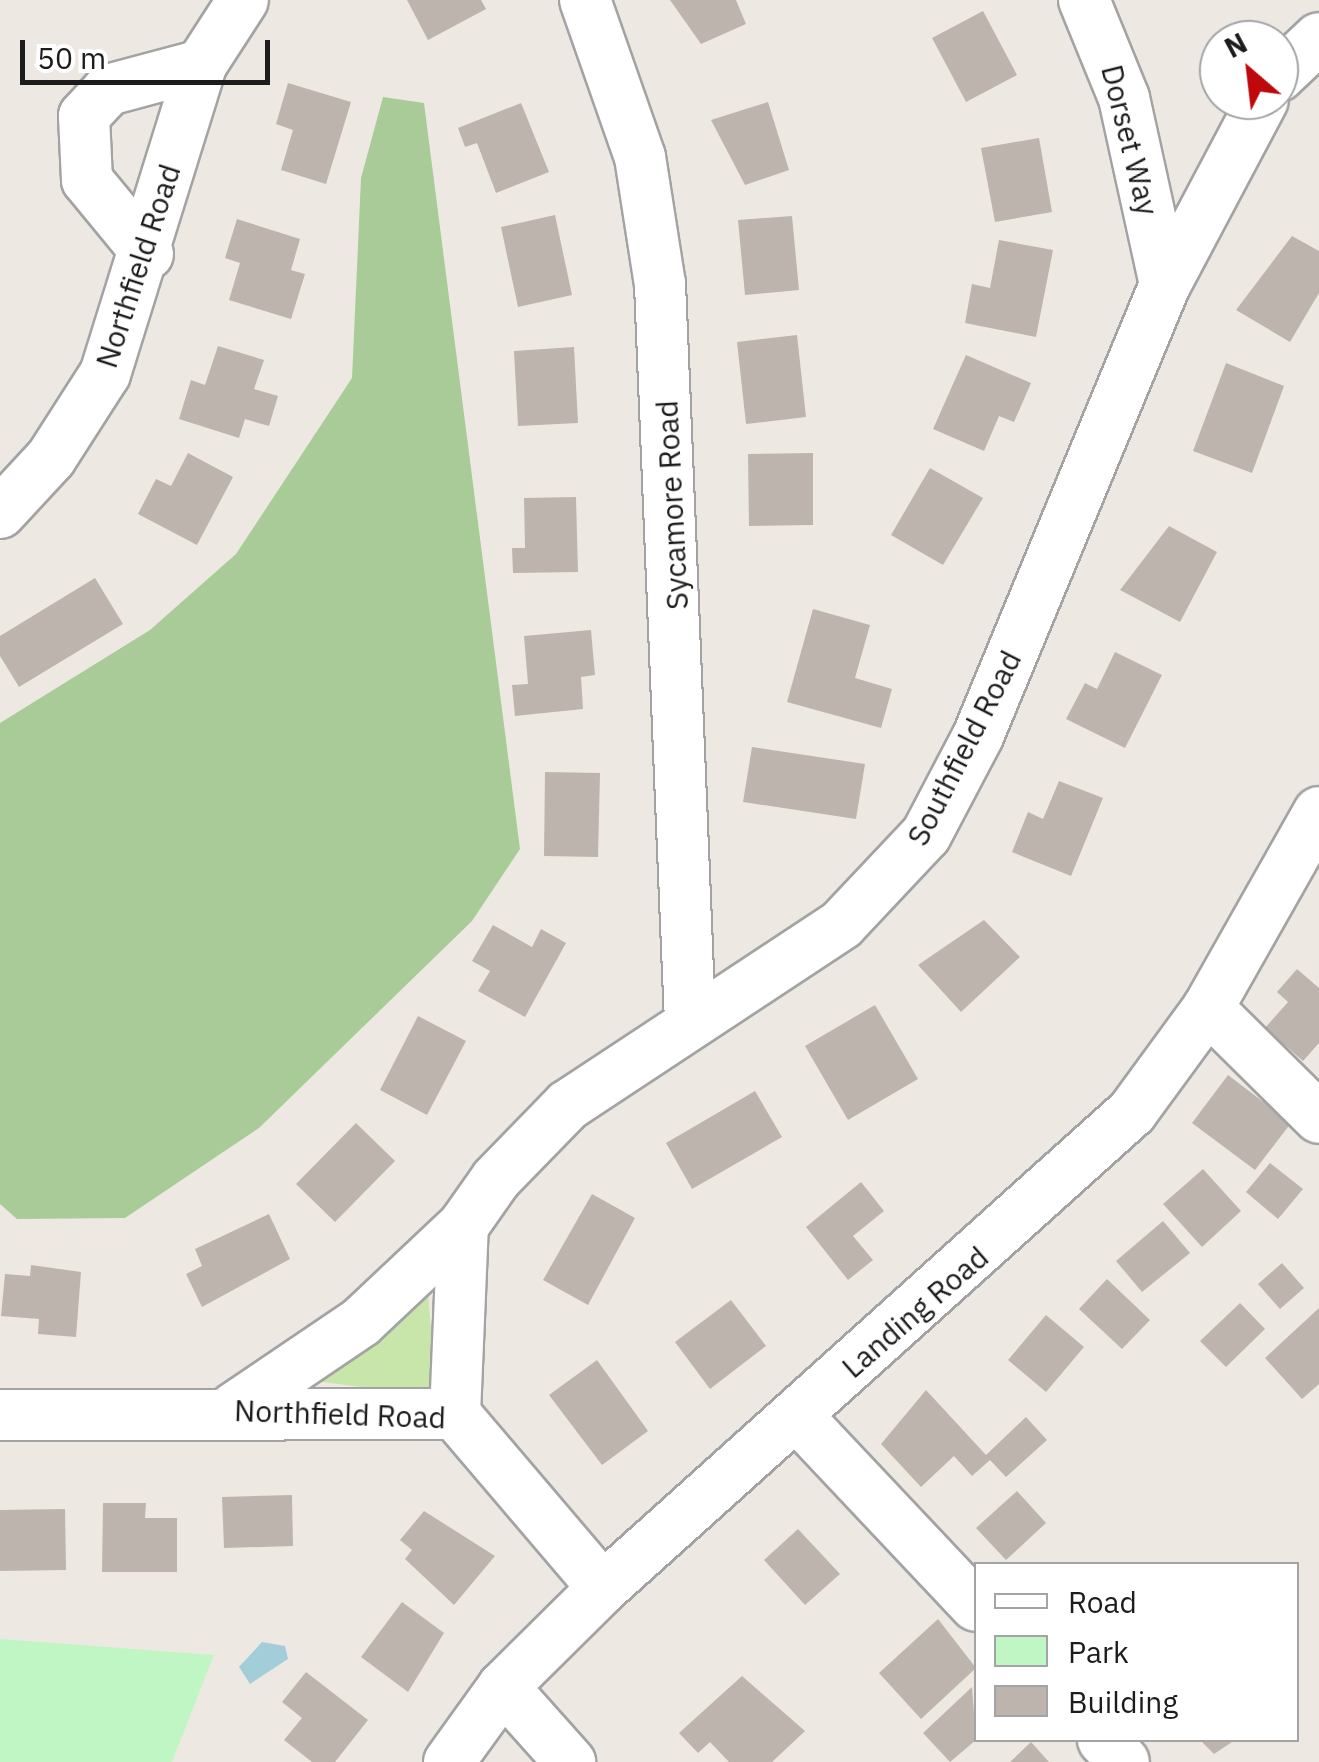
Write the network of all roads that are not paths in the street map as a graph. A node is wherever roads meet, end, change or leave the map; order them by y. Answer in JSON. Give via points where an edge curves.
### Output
{"nodes":[{"id":1,"x":243,"y":0,"type":"edge"},
{"id":2,"x":585,"y":0,"type":"edge"},
{"id":3,"x":1084,"y":0,"type":"edge"},
{"id":4,"x":1319,"y":38,"type":"edge"},
{"id":5,"x":1299,"y":57,"type":"edge"},
{"id":6,"x":201,"y":65,"type":"junction"},
{"id":7,"x":1252,"y":120,"type":"edge"},
{"id":8,"x":148,"y":254,"type":"junction"},
{"id":9,"x":1165,"y":284,"type":"junction"},
{"id":10,"x":0,"y":514,"type":"edge"},
{"id":11,"x":1319,"y":812,"type":"edge"},
{"id":12,"x":1208,"y":1008,"type":"junction"},
{"id":13,"x":690,"y":1021,"type":"junction"},
{"id":14,"x":1319,"y":1118,"type":"edge"},
{"id":15,"x":462,"y":1226,"type":"junction"},
{"id":16,"x":234,"y":1408,"type":"junction"},
{"id":17,"x":456,"y":1414,"type":"junction"},
{"id":18,"x":0,"y":1415,"type":"edge"},
{"id":19,"x":796,"y":1415,"type":"junction"},
{"id":20,"x":603,"y":1588,"type":"junction"},
{"id":21,"x":974,"y":1604,"type":"edge"},
{"id":22,"x":502,"y":1687,"type":"junction"},
{"id":23,"x":1105,"y":1742,"type":"edge"},
{"id":24,"x":449,"y":1762,"type":"edge"},
{"id":25,"x":570,"y":1762,"type":"edge"},
{"id":26,"x":1124,"y":1762,"type":"edge"}],
"edges":[{"from":1,"to":6,"type":"street","name":"Northfield Road"},
{"from":2,"to":13,"type":"street","name":"Sycamore Road","via":[[622,90],[660,284]]},
{"from":3,"to":9,"type":"street","name":"Dorset Way","via":[[1124,98]]},
{"from":4,"to":5,"type":"street"},
{"from":6,"to":8,"type":"street","name":"Northfield Road"},
{"from":6,"to":8,"type":"street","via":[[108,90],[84,116],[87,180]]},
{"from":7,"to":9,"type":"street","name":"Southfield Road"},
{"from":8,"to":10,"type":"street","name":"Northfield Road","via":[[105,374],[51,458]]},
{"from":9,"to":13,"type":"street","name":"Southfield Road","via":[[993,700],[926,835],[842,924]]},
{"from":11,"to":12,"type":"street","name":"Landing Road"},
{"from":12,"to":14,"type":"street"},
{"from":12,"to":19,"type":"street","name":"Landing Road","via":[[1132,1112],[1050,1195]]},
{"from":13,"to":15,"type":"street","name":"Southfield Road","via":[[535,1134]]},
{"from":15,"to":16,"type":"street","name":"Southfield Road","via":[[361,1322]]},
{"from":15,"to":17,"type":"street"},
{"from":16,"to":17,"type":"street","name":"Northfield Road"},
{"from":16,"to":18,"type":"street","name":"Northfield Road"},
{"from":17,"to":20,"type":"street","name":"Northfield Road"},
{"from":19,"to":20,"type":"street","name":"Landing Road"},
{"from":19,"to":21,"type":"street"},
{"from":20,"to":22,"type":"street","name":"Landing Road"},
{"from":22,"to":24,"type":"street","name":"Landing Road"},
{"from":22,"to":25,"type":"street"},
{"from":23,"to":26,"type":"street"}]}
